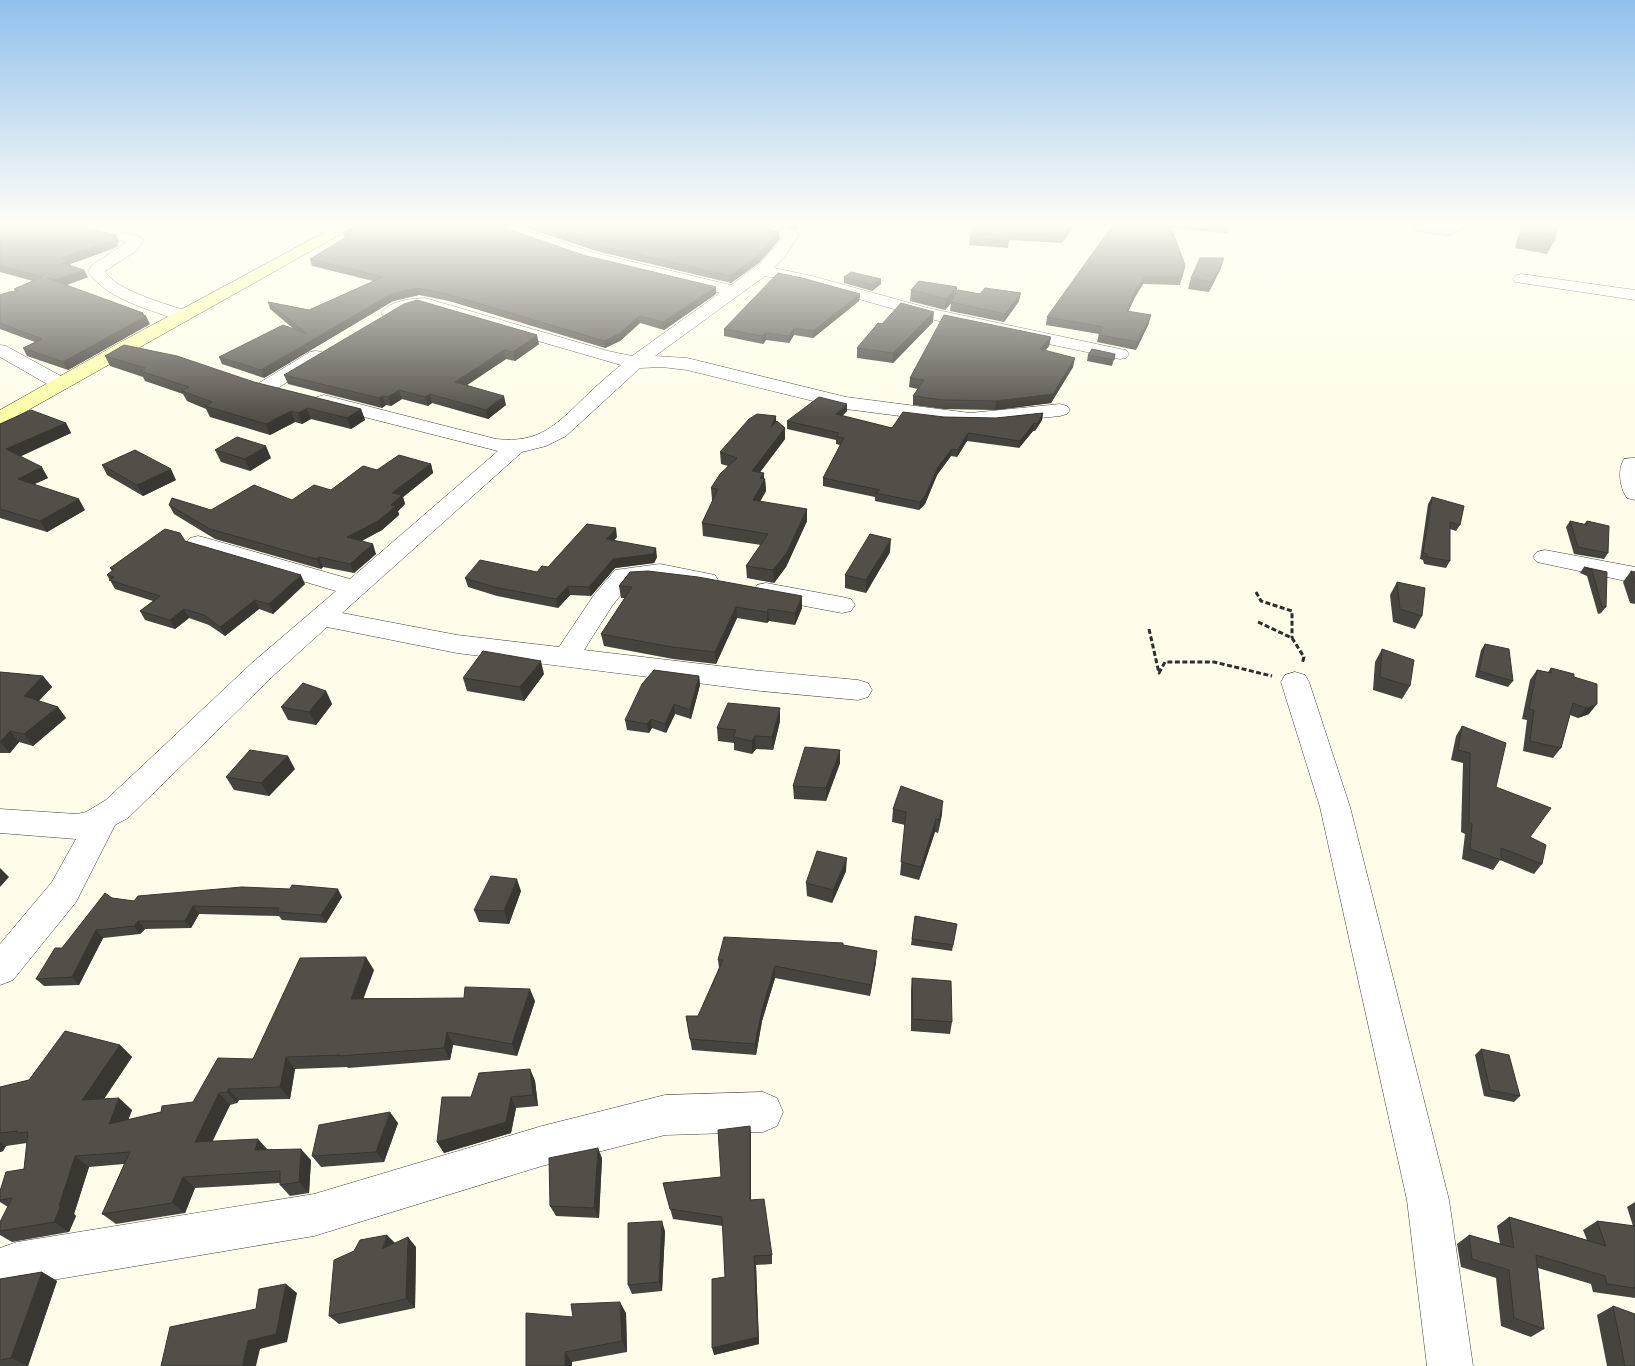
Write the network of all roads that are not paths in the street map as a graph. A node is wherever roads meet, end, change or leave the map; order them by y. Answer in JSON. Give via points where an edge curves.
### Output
{"nodes":[{"id":1,"x":115,"y":289,"type":"edge"},
{"id":2,"x":233,"y":289,"type":"edge"},
{"id":3,"x":724,"y":289,"type":"edge"},
{"id":4,"x":737,"y":289,"type":"edge"},
{"id":5,"x":841,"y":289,"type":"edge"},
{"id":6,"x":1590,"y":289,"type":"edge"},
{"id":7,"x":734,"y":291,"type":"junction"},
{"id":8,"x":1635,"y":295,"type":"edge"},
{"id":9,"x":183,"y":316,"type":"junction"},
{"id":10,"x":376,"y":321,"type":"edge"},
{"id":11,"x":125,"y":347,"type":"junction"},
{"id":12,"x":330,"y":348,"type":"edge"},
{"id":13,"x":0,"y":350,"type":"edge"},
{"id":14,"x":152,"y":353,"type":"edge"},
{"id":15,"x":1120,"y":354,"type":"dead end"},
{"id":16,"x":636,"y":363,"type":"junction"},
{"id":17,"x":61,"y":384,"type":"junction"},
{"id":18,"x":1060,"y":410,"type":"dead end"},
{"id":19,"x":0,"y":418,"type":"edge"},
{"id":20,"x":514,"y":448,"type":"junction"},
{"id":21,"x":1632,"y":464,"type":"dead end"},
{"id":22,"x":1635,"y":493,"type":"edge"},
{"id":23,"x":198,"y":542,"type":"dead end"},
{"id":24,"x":1545,"y":556,"type":"dead end"},
{"id":25,"x":1635,"y":575,"type":"edge"},
{"id":26,"x":355,"y":588,"type":"junction"},
{"id":27,"x":842,"y":605,"type":"dead end"},
{"id":28,"x":321,"y":617,"type":"junction"},
{"id":29,"x":566,"y":657,"type":"junction"},
{"id":30,"x":1295,"y":682,"type":"road end"},
{"id":31,"x":858,"y":690,"type":"dead end"},
{"id":32,"x":103,"y":819,"type":"junction"},
{"id":33,"x":0,"y":822,"type":"edge"},
{"id":34,"x":0,"y":969,"type":"edge"},
{"id":35,"x":763,"y":1112,"type":"dead end"},
{"id":36,"x":0,"y":1270,"type":"edge"},
{"id":37,"x":1450,"y":1366,"type":"edge"}],
"edges":[{"from":1,"to":9,"type":"street"},
{"from":2,"to":9,"type":"street"},
{"from":3,"to":7,"type":"street"},
{"from":4,"to":7,"type":"street"},
{"from":5,"to":15,"type":"street","via":[[925,313]]},
{"from":6,"to":8,"type":"street"},
{"from":7,"to":16,"type":"street"},
{"from":9,"to":11,"type":"street"},
{"from":10,"to":16,"type":"street","via":[[405,305],[425,303],[544,340]]},
{"from":11,"to":14,"type":"street"},
{"from":11,"to":17,"type":"street"},
{"from":12,"to":20,"type":"street","via":[[257,384]]},
{"from":13,"to":17,"type":"street"},
{"from":16,"to":18,"type":"street","via":[[662,361],[687,364],[846,403],[943,417],[996,418]]},
{"from":16,"to":20,"type":"street","via":[[599,393],[564,428],[541,441]]},
{"from":17,"to":19,"type":"street"},
{"from":20,"to":26,"type":"street"},
{"from":21,"to":22,"type":"street"},
{"from":23,"to":26,"type":"street"},
{"from":24,"to":25,"type":"street"},
{"from":26,"to":28,"type":"street"},
{"from":27,"to":29,"type":"street","via":[[660,572],[624,575]]},
{"from":28,"to":29,"type":"street","via":[[457,644]]},
{"from":28,"to":32,"type":"street"},
{"from":29,"to":31,"type":"street"},
{"from":30,"to":37,"type":"street","via":[[1335,808],[1426,1191]]},
{"from":32,"to":33,"type":"street","via":[[77,827]]},
{"from":32,"to":34,"type":"street","via":[[64,892]]},
{"from":35,"to":36,"type":"street","via":[[665,1115],[542,1146],[314,1215],[17,1264]]}]}
